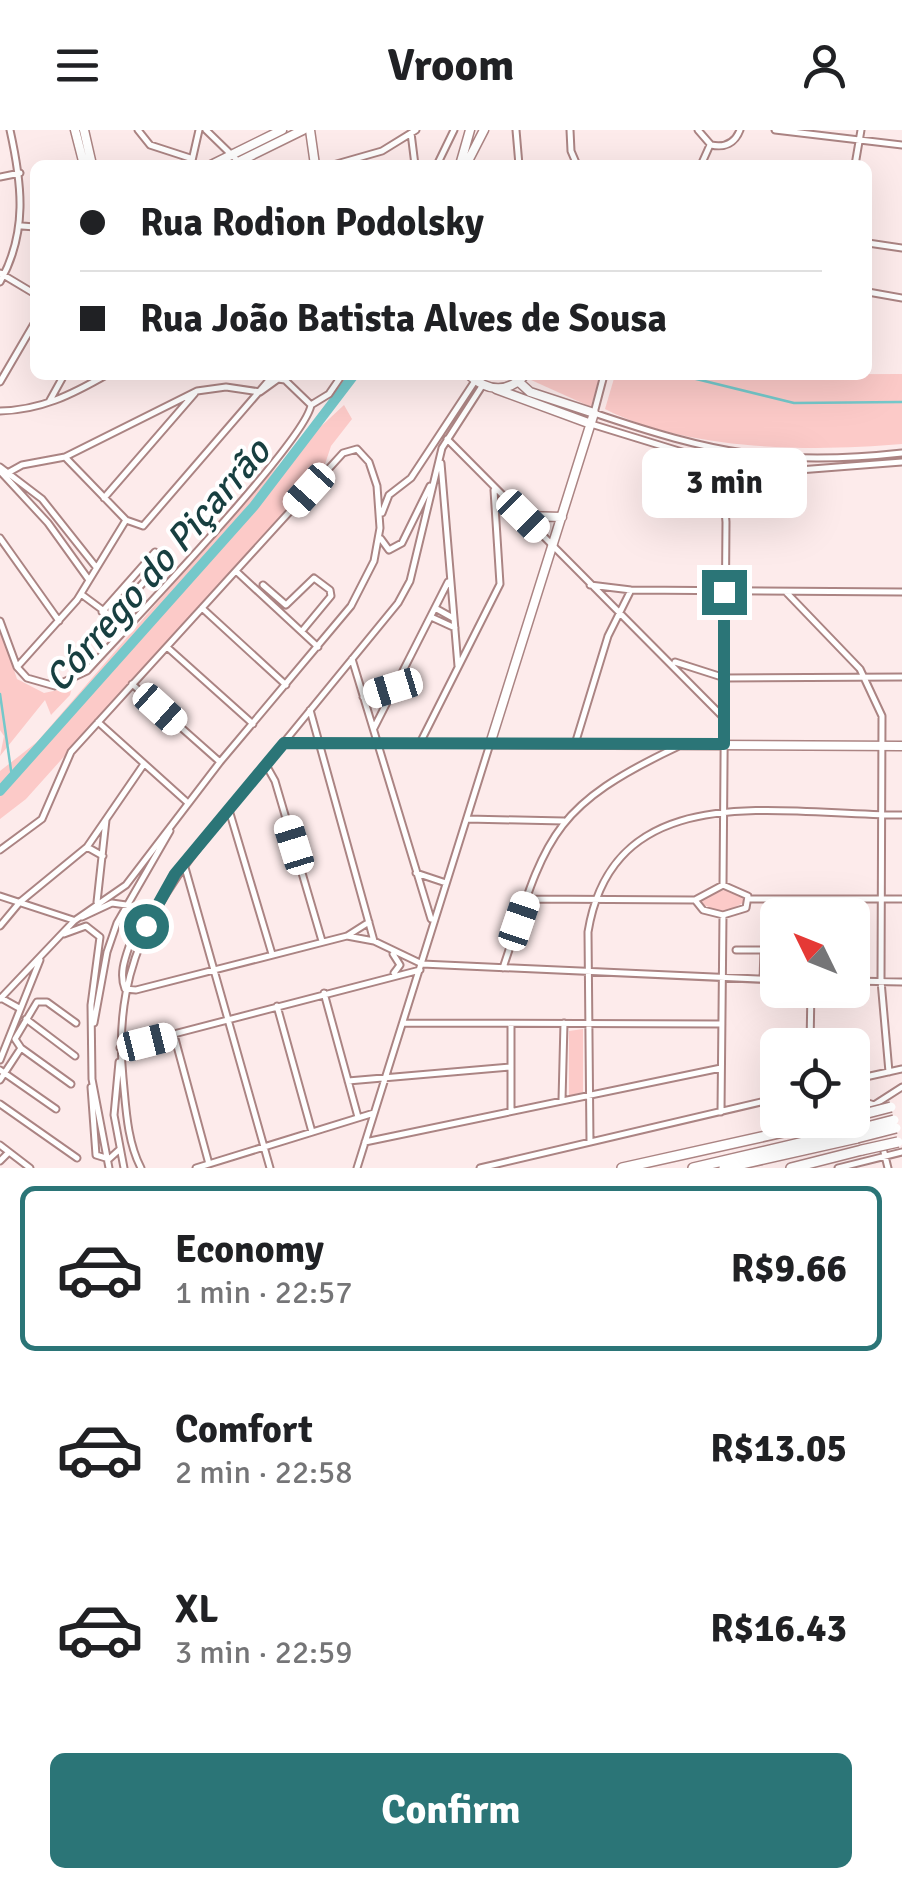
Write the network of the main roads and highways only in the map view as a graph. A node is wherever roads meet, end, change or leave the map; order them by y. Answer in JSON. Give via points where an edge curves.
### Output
{"nodes":[{"id":1,"x":75,"y":130,"type":"edge"},
{"id":2,"x":84,"y":130,"type":"edge"},
{"id":3,"x":282,"y":130,"type":"edge"},
{"id":4,"x":309,"y":130,"type":"edge"},
{"id":5,"x":470,"y":130,"type":"edge"},
{"id":6,"x":484,"y":130,"type":"edge"},
{"id":7,"x":86,"y":160,"type":"edge"},
{"id":8,"x":87,"y":160,"type":"edge"},
{"id":9,"x":238,"y":160,"type":"edge"},
{"id":10,"x":239,"y":160,"type":"edge"},
{"id":11,"x":316,"y":160,"type":"edge"},
{"id":12,"x":464,"y":160,"type":"edge"},
{"id":13,"x":466,"y":160,"type":"edge"},
{"id":14,"x":475,"y":380,"type":"edge"},
{"id":15,"x":517,"y":380,"type":"edge"},
{"id":16,"x":524,"y":380,"type":"edge"},
{"id":17,"x":496,"y":389,"type":"junction"},
{"id":18,"x":593,"y":418,"type":"junction"},
{"id":19,"x":523,"y":516,"type":"road end"},
{"id":20,"x":562,"y":517,"type":"junction"},
{"id":21,"x":902,"y":746,"type":"edge"},
{"id":22,"x":896,"y":1106,"type":"edge"},
{"id":23,"x":870,"y":1112,"type":"edge"},
{"id":24,"x":899,"y":1123,"type":"edge"},
{"id":25,"x":870,"y":1130,"type":"edge"},
{"id":26,"x":760,"y":1137,"type":"edge"},
{"id":27,"x":837,"y":1138,"type":"edge"},
{"id":28,"x":840,"y":1138,"type":"edge"},
{"id":29,"x":901,"y":1145,"type":"edge"},
{"id":30,"x":827,"y":1158,"type":"junction"},
{"id":31,"x":622,"y":1168,"type":"edge"},
{"id":32,"x":693,"y":1168,"type":"edge"},
{"id":33,"x":724,"y":1168,"type":"edge"},
{"id":34,"x":779,"y":1168,"type":"edge"},
{"id":35,"x":791,"y":1168,"type":"edge"}],
"edges":[{"from":1,"to":7,"type":"main road"},
{"from":2,"to":8,"type":"main road"},
{"from":3,"to":9,"type":"main road"},
{"from":4,"to":10,"type":"main road"},
{"from":4,"to":11,"type":"main road"},
{"from":5,"to":12,"type":"main road"},
{"from":6,"to":13,"type":"main road"},
{"from":14,"to":17,"type":"main road"},
{"from":15,"to":17,"type":"main road"},
{"from":16,"to":18,"type":"main road","via":[[534,394]]},
{"from":17,"to":18,"type":"main road"},
{"from":18,"to":20,"type":"main road"},
{"from":19,"to":20,"type":"main road"},
{"from":20,"to":21,"type":"main road","via":[[490,744]]},
{"from":22,"to":23,"type":"highway","bridge":true},
{"from":24,"to":25,"type":"highway","bridge":true},
{"from":26,"to":31,"type":"highway"},
{"from":27,"to":32,"type":"highway"},
{"from":28,"to":33,"type":"highway"},
{"from":29,"to":30,"type":"highway","bridge":true},
{"from":30,"to":34,"type":"highway"},
{"from":30,"to":35,"type":"highway"}]}
